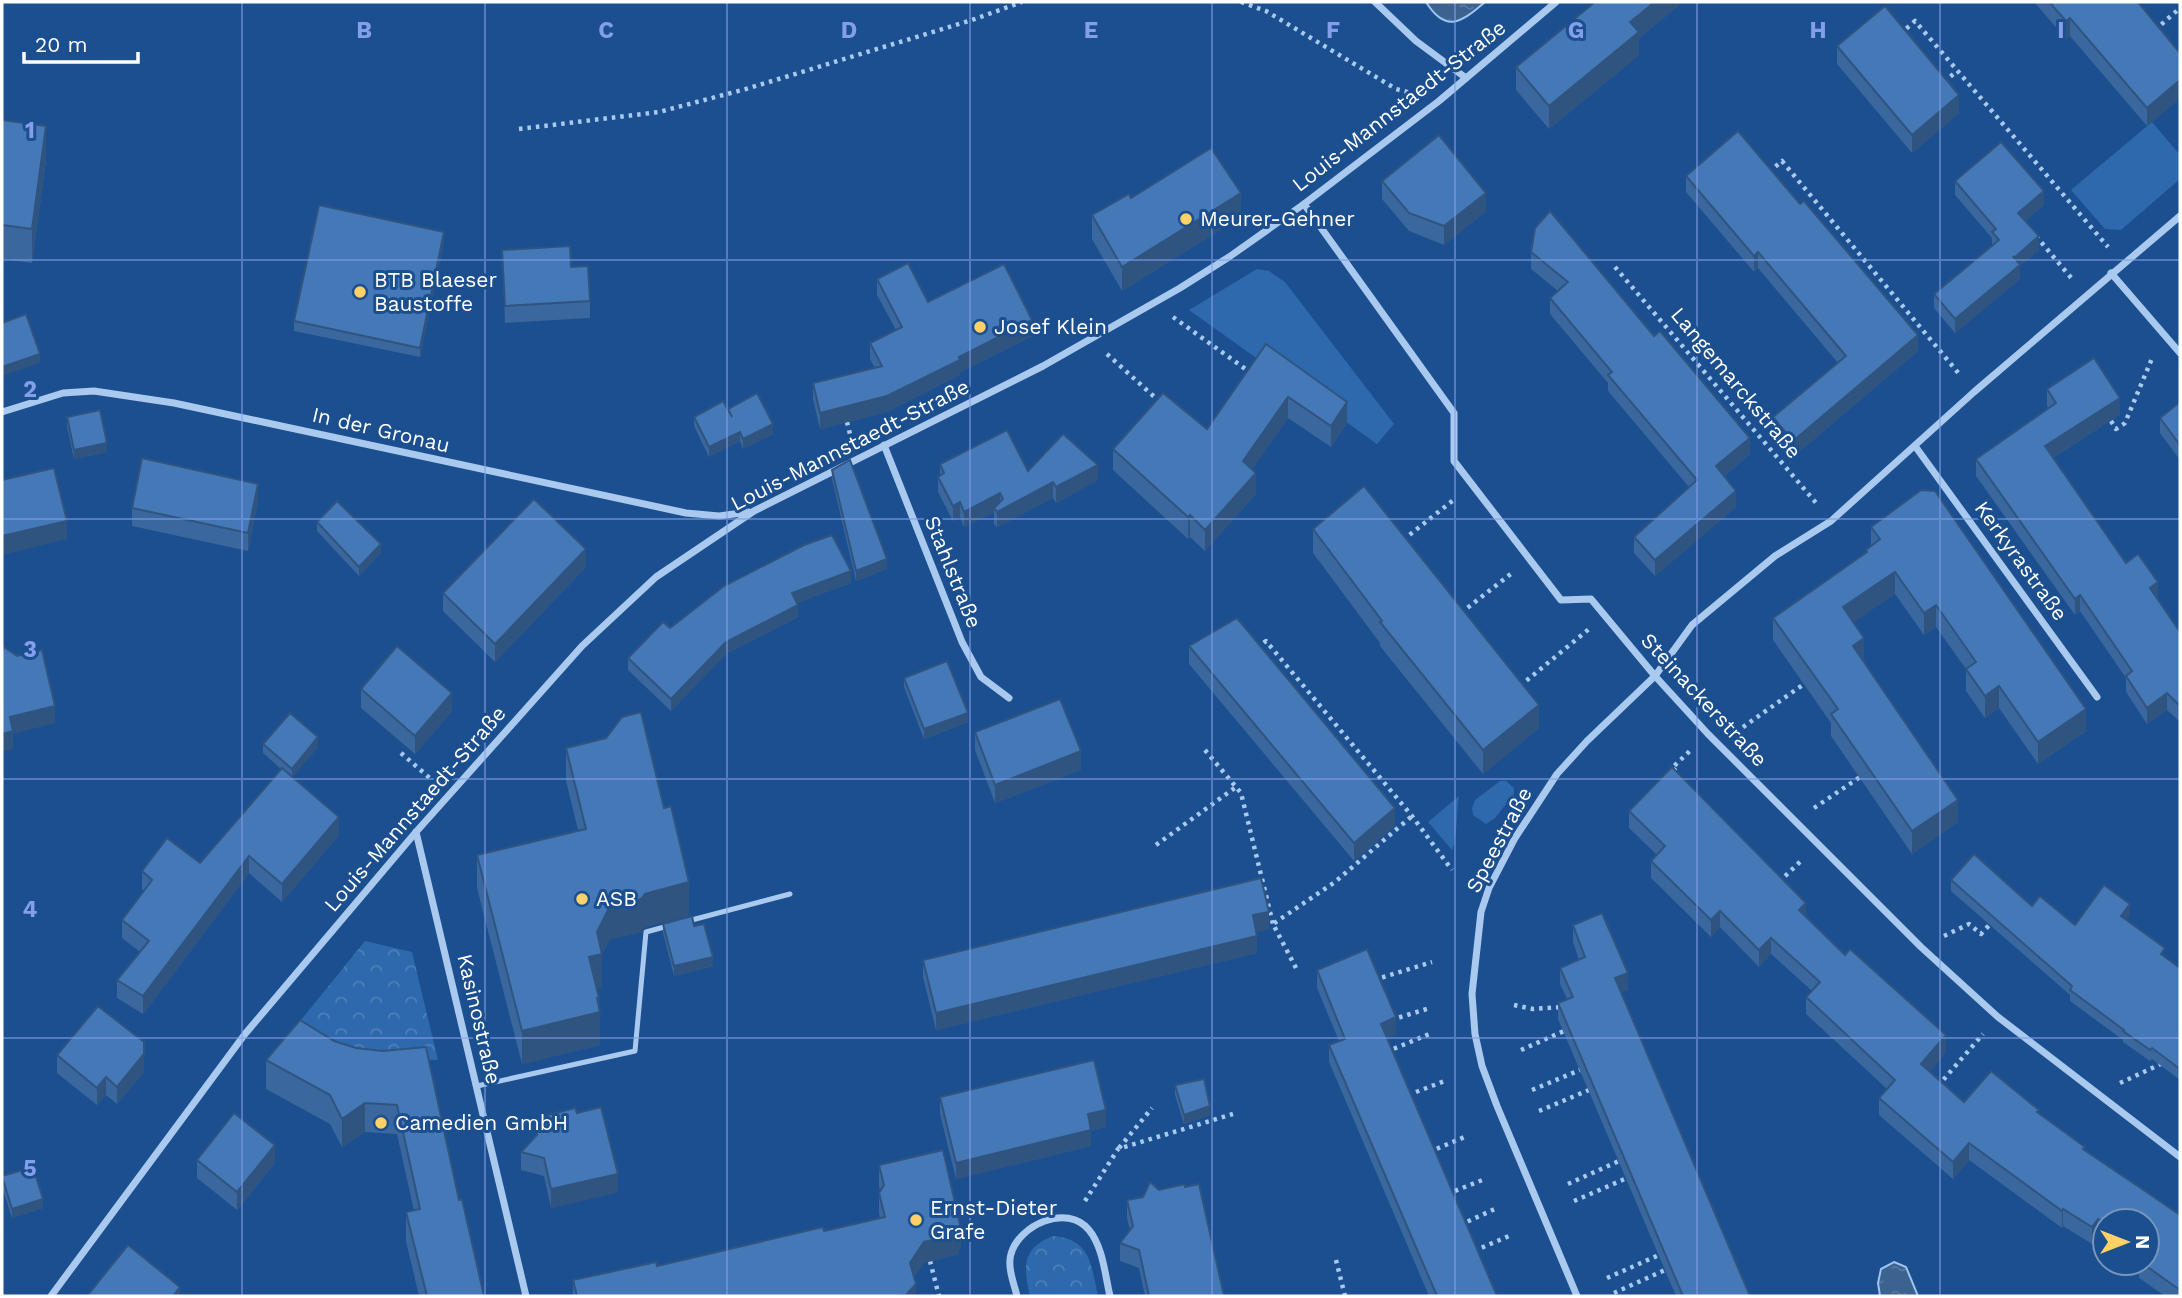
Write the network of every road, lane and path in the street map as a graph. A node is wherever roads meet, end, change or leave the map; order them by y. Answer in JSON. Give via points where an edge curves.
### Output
{"nodes":[{"id":1,"x":1021,"y":2,"type":"edge"},
{"id":2,"x":1241,"y":2,"type":"edge"},
{"id":3,"x":1375,"y":2,"type":"edge"},
{"id":4,"x":1556,"y":2,"type":"edge"},
{"id":5,"x":2180,"y":8,"type":"edge"},
{"id":6,"x":1896,"y":37,"type":"edge"},
{"id":7,"x":2147,"y":37,"type":"edge"},
{"id":8,"x":1957,"y":71,"type":"junction"},
{"id":9,"x":1466,"y":78,"type":"junction"},
{"id":10,"x":1938,"y":88,"type":"edge"},
{"id":11,"x":1439,"y":101,"type":"junction"},
{"id":12,"x":519,"y":128,"type":"dead end"},
{"id":13,"x":1763,"y":177,"type":"edge"},
{"id":14,"x":1304,"y":204,"type":"junction"},
{"id":15,"x":2180,"y":216,"type":"edge"},
{"id":16,"x":1834,"y":225,"type":"junction"},
{"id":17,"x":1827,"y":231,"type":"edge"},
{"id":18,"x":2033,"y":232,"type":"edge"},
{"id":19,"x":2123,"y":263,"type":"junction"},
{"id":20,"x":1615,"y":267,"type":"dead end"},
{"id":21,"x":2111,"y":273,"type":"junction"},
{"id":22,"x":1883,"y":284,"type":"junction"},
{"id":23,"x":1877,"y":290,"type":"edge"},
{"id":24,"x":2086,"y":295,"type":"junction"},
{"id":25,"x":1153,"y":303,"type":"junction"},
{"id":26,"x":1091,"y":339,"type":"junction"},
{"id":27,"x":2170,"y":340,"type":"junction"},
{"id":28,"x":2180,"y":353,"type":"edge"},
{"id":29,"x":1258,"y":378,"type":"edge"},
{"id":30,"x":1974,"y":392,"type":"junction"},
{"id":31,"x":1164,"y":405,"type":"edge"},
{"id":32,"x":2,"y":412,"type":"edge"},
{"id":33,"x":2110,"y":421,"type":"edge"},
{"id":34,"x":884,"y":445,"type":"junction"},
{"id":35,"x":1915,"y":446,"type":"junction"},
{"id":36,"x":1472,"y":485,"type":"junction"},
{"id":37,"x":754,"y":511,"type":"junction"},
{"id":38,"x":1832,"y":521,"type":"junction"},
{"id":39,"x":1394,"y":547,"type":"edge"},
{"id":40,"x":1529,"y":560,"type":"junction"},
{"id":41,"x":1605,"y":617,"type":"junction"},
{"id":42,"x":1452,"y":620,"type":"edge"},
{"id":43,"x":1275,"y":652,"type":"junction"},
{"id":44,"x":1251,"y":653,"type":"edge"},
{"id":45,"x":1268,"y":658,"type":"edge"},
{"id":46,"x":1655,"y":676,"type":"junction"},
{"id":47,"x":1804,"y":684,"type":"edge"},
{"id":48,"x":1307,"y":691,"type":"junction"},
{"id":49,"x":1511,"y":693,"type":"edge"},
{"id":50,"x":1299,"y":697,"type":"edge"},
{"id":51,"x":2097,"y":697,"type":"dead end"},
{"id":52,"x":1009,"y":698,"type":"dead end"},
{"id":53,"x":1708,"y":734,"type":"junction"},
{"id":54,"x":1719,"y":744,"type":"junction"},
{"id":55,"x":1205,"y":750,"type":"dead end"},
{"id":56,"x":1358,"y":752,"type":"junction"},
{"id":57,"x":401,"y":753,"type":"dead end"},
{"id":58,"x":1351,"y":758,"type":"edge"},
{"id":59,"x":1372,"y":769,"type":"junction"},
{"id":60,"x":1365,"y":775,"type":"edge"},
{"id":61,"x":1680,"y":776,"type":"edge"},
{"id":62,"x":1860,"y":777,"type":"edge"},
{"id":63,"x":1236,"y":787,"type":"junction"},
{"id":64,"x":449,"y":794,"type":"junction"},
{"id":65,"x":1401,"y":803,"type":"junction"},
{"id":66,"x":1394,"y":809,"type":"edge"},
{"id":67,"x":1412,"y":816,"type":"junction"},
{"id":68,"x":1796,"y":820,"type":"junction"},
{"id":69,"x":416,"y":832,"type":"junction"},
{"id":70,"x":1818,"y":844,"type":"junction"},
{"id":71,"x":1156,"y":845,"type":"dead end"},
{"id":72,"x":1452,"y":870,"type":"dead end"},
{"id":73,"x":1773,"y":888,"type":"edge"},
{"id":74,"x":790,"y":894,"type":"dead end"},
{"id":75,"x":1999,"y":913,"type":"edge"},
{"id":76,"x":685,"y":922,"type":"edge"},
{"id":77,"x":1273,"y":924,"type":"junction"},
{"id":78,"x":672,"y":925,"type":"edge"},
{"id":79,"x":1921,"y":947,"type":"junction"},
{"id":80,"x":1432,"y":962,"type":"dead end"},
{"id":81,"x":1296,"y":968,"type":"dead end"},
{"id":82,"x":1373,"y":980,"type":"edge"},
{"id":83,"x":1514,"y":1005,"type":"dead end"},
{"id":84,"x":1569,"y":1006,"type":"edge"},
{"id":85,"x":1430,"y":1008,"type":"dead end"},
{"id":86,"x":1998,"y":1017,"type":"junction"},
{"id":87,"x":1390,"y":1020,"type":"edge"},
{"id":88,"x":1564,"y":1031,"type":"edge"},
{"id":89,"x":1432,"y":1033,"type":"dead end"},
{"id":90,"x":1521,"y":1050,"type":"dead end"},
{"id":91,"x":1386,"y":1053,"type":"edge"},
{"id":92,"x":2165,"y":1062,"type":"edge"},
{"id":93,"x":1580,"y":1070,"type":"edge"},
{"id":94,"x":1445,"y":1081,"type":"dead end"},
{"id":95,"x":477,"y":1086,"type":"junction"},
{"id":96,"x":1532,"y":1090,"type":"dead end"},
{"id":97,"x":1589,"y":1090,"type":"edge"},
{"id":98,"x":1933,"y":1092,"type":"edge"},
{"id":99,"x":2097,"y":1094,"type":"junction"},
{"id":100,"x":1404,"y":1096,"type":"edge"},
{"id":101,"x":1152,"y":1108,"type":"dead end"},
{"id":102,"x":1539,"y":1111,"type":"dead end"},
{"id":103,"x":1233,"y":1114,"type":"dead end"},
{"id":104,"x":1467,"y":1136,"type":"dead end"},
{"id":105,"x":1118,"y":1149,"type":"junction"},
{"id":106,"x":1429,"y":1152,"type":"edge"},
{"id":107,"x":2180,"y":1157,"type":"edge"},
{"id":108,"x":1619,"y":1161,"type":"edge"},
{"id":109,"x":1627,"y":1178,"type":"edge"},
{"id":110,"x":1485,"y":1179,"type":"dead end"},
{"id":111,"x":1567,"y":1184,"type":"dead end"},
{"id":112,"x":1446,"y":1195,"type":"edge"},
{"id":113,"x":1574,"y":1201,"type":"dead end"},
{"id":114,"x":1497,"y":1209,"type":"dead end"},
{"id":115,"x":1073,"y":1219,"type":"junction"},
{"id":116,"x":1459,"y":1225,"type":"edge"},
{"id":117,"x":1509,"y":1236,"type":"dead end"},
{"id":118,"x":1470,"y":1252,"type":"edge"},
{"id":119,"x":1659,"y":1255,"type":"edge"},
{"id":120,"x":1336,"y":1260,"type":"dead end"},
{"id":121,"x":930,"y":1261,"type":"edge"},
{"id":122,"x":1665,"y":1270,"type":"edge"},
{"id":123,"x":1607,"y":1278,"type":"dead end"},
{"id":124,"x":1614,"y":1293,"type":"dead end"},
{"id":125,"x":51,"y":1296,"type":"edge"},
{"id":126,"x":526,"y":1296,"type":"edge"},
{"id":127,"x":939,"y":1296,"type":"edge"},
{"id":128,"x":1017,"y":1296,"type":"edge"},
{"id":129,"x":1110,"y":1296,"type":"edge"},
{"id":130,"x":1345,"y":1296,"type":"edge"},
{"id":131,"x":1577,"y":1296,"type":"edge"}],
"edges":[{"from":1,"to":12,"type":"path","via":[[659,112]]},
{"from":2,"to":11,"type":"path","via":[[1266,11],[1396,89]]},
{"from":3,"to":9,"type":"street","via":[[1416,41]]},
{"from":4,"to":9,"type":"street","name":"Louis-Mannstaedt-Straße"},
{"from":5,"to":7,"type":"path"},
{"from":6,"to":8,"type":"path","via":[[1915,21]]},
{"from":8,"to":10,"type":"path"},
{"from":8,"to":19,"type":"path"},
{"from":9,"to":11,"type":"street","name":"Louis-Mannstaedt-Straße"},
{"from":11,"to":14,"type":"street","name":"Louis-Mannstaedt-Straße"},
{"from":13,"to":16,"type":"path","via":[[1782,161]]},
{"from":14,"to":25,"type":"street","name":"Louis-Mannstaedt-Straße"},
{"from":14,"to":36,"type":"street","name":"Steinackerstraße","via":[[1454,413],[1454,461]]},
{"from":15,"to":19,"type":"street"},
{"from":16,"to":17,"type":"path"},
{"from":16,"to":22,"type":"path"},
{"from":18,"to":24,"type":"path"},
{"from":19,"to":21,"type":"street"},
{"from":20,"to":38,"type":"path","name":"Langemarckstraße"},
{"from":21,"to":24,"type":"street"},
{"from":21,"to":27,"type":"street"},
{"from":22,"to":23,"type":"path"},
{"from":22,"to":30,"type":"path"},
{"from":24,"to":30,"type":"street"},
{"from":25,"to":26,"type":"street","name":"Louis-Mannstaedt-Straße"},
{"from":25,"to":29,"type":"path"},
{"from":26,"to":31,"type":"path"},
{"from":26,"to":34,"type":"street","name":"Louis-Mannstaedt-Straße"},
{"from":27,"to":28,"type":"street"},
{"from":27,"to":33,"type":"path","via":[[2150,359],[2125,423],[2116,429]]},
{"from":30,"to":35,"type":"street"},
{"from":32,"to":37,"type":"street","name":"In der Gronau","via":[[63,393],[94,391],[188,405],[686,513],[719,516]]},
{"from":34,"to":37,"type":"street","name":"Louis-Mannstaedt-Straße"},
{"from":34,"to":52,"type":"street","name":"Stahlstraße","via":[[962,642],[981,677]]},
{"from":35,"to":38,"type":"street"},
{"from":35,"to":51,"type":"street","name":"Kerkyrastraße"},
{"from":36,"to":39,"type":"path"},
{"from":36,"to":40,"type":"street","name":"Steinackerstraße"},
{"from":37,"to":64,"type":"street","name":"Louis-Mannstaedt-Straße","via":[[646,586],[582,646]]},
{"from":38,"to":46,"type":"street","via":[[1775,556],[1692,625]]},
{"from":40,"to":41,"type":"street","name":"Steinackerstraße","via":[[1561,600],[1591,600]]},
{"from":40,"to":42,"type":"path"},
{"from":41,"to":46,"type":"street","name":"Steinackerstraße"},
{"from":41,"to":49,"type":"path"},
{"from":43,"to":44,"type":"path","name":"Speestraße","via":[[1266,641]]},
{"from":43,"to":45,"type":"path"},
{"from":43,"to":48,"type":"path","name":"Speestraße"},
{"from":46,"to":53,"type":"street","name":"Steinackerstraße"},
{"from":46,"to":131,"type":"street","name":"Speestraße","via":[[1587,741],[1544,793],[1489,888],[1478,929],[1472,994],[1482,1066]]},
{"from":47,"to":54,"type":"path"},
{"from":48,"to":50,"type":"path"},
{"from":48,"to":56,"type":"path","name":"Speestraße"},
{"from":53,"to":54,"type":"street","name":"Steinackerstraße"},
{"from":53,"to":61,"type":"path","via":[[1672,768]]},
{"from":54,"to":68,"type":"street","name":"Steinackerstraße"},
{"from":55,"to":63,"type":"path"},
{"from":56,"to":58,"type":"path"},
{"from":56,"to":59,"type":"path","name":"Speestraße"},
{"from":57,"to":64,"type":"path"},
{"from":59,"to":60,"type":"path"},
{"from":59,"to":65,"type":"path","name":"Speestraße"},
{"from":62,"to":68,"type":"path"},
{"from":63,"to":71,"type":"path"},
{"from":63,"to":77,"type":"path"},
{"from":64,"to":69,"type":"street","name":"Louis-Mannstaedt-Straße"},
{"from":65,"to":66,"type":"path"},
{"from":65,"to":67,"type":"path","name":"Speestraße"},
{"from":67,"to":72,"type":"path","name":"Speestraße"},
{"from":67,"to":77,"type":"path","via":[[1335,882]]},
{"from":68,"to":70,"type":"street","name":"Steinackerstraße"},
{"from":69,"to":95,"type":"street","name":"Kasinostraße"},
{"from":69,"to":125,"type":"street","name":"Louis-Mannstaedt-Straße","via":[[245,1034]]},
{"from":70,"to":73,"type":"path"},
{"from":70,"to":79,"type":"street","name":"Steinackerstraße"},
{"from":74,"to":76,"type":"lane"},
{"from":75,"to":79,"type":"path","via":[[1981,934],[1969,924]]},
{"from":77,"to":81,"type":"path"},
{"from":78,"to":95,"type":"lane","via":[[646,932],[635,1051]]},
{"from":79,"to":86,"type":"street","name":"Steinackerstraße"},
{"from":80,"to":82,"type":"path"},
{"from":83,"to":84,"type":"path","via":[[1533,1009]]},
{"from":85,"to":87,"type":"path"},
{"from":86,"to":98,"type":"path"},
{"from":86,"to":99,"type":"street","name":"Steinackerstraße"},
{"from":88,"to":90,"type":"path"},
{"from":89,"to":91,"type":"path"},
{"from":92,"to":99,"type":"path"},
{"from":93,"to":96,"type":"path"},
{"from":94,"to":100,"type":"path"},
{"from":95,"to":126,"type":"street","name":"Kasinostraße"},
{"from":97,"to":102,"type":"path"},
{"from":99,"to":107,"type":"street","name":"Steinackerstraße"},
{"from":101,"to":105,"type":"path"},
{"from":103,"to":105,"type":"path"},
{"from":104,"to":106,"type":"path"},
{"from":105,"to":115,"type":"path"},
{"from":108,"to":111,"type":"path"},
{"from":109,"to":113,"type":"path"},
{"from":110,"to":112,"type":"path"},
{"from":114,"to":116,"type":"path"},
{"from":115,"to":128,"type":"street","via":[[1034,1224],[1019,1237],[1010,1256]]},
{"from":115,"to":129,"type":"street","via":[[1084,1224],[1096,1241]]},
{"from":117,"to":118,"type":"path"},
{"from":119,"to":123,"type":"path"},
{"from":120,"to":130,"type":"path"},
{"from":121,"to":127,"type":"path"},
{"from":122,"to":124,"type":"path"}]}
